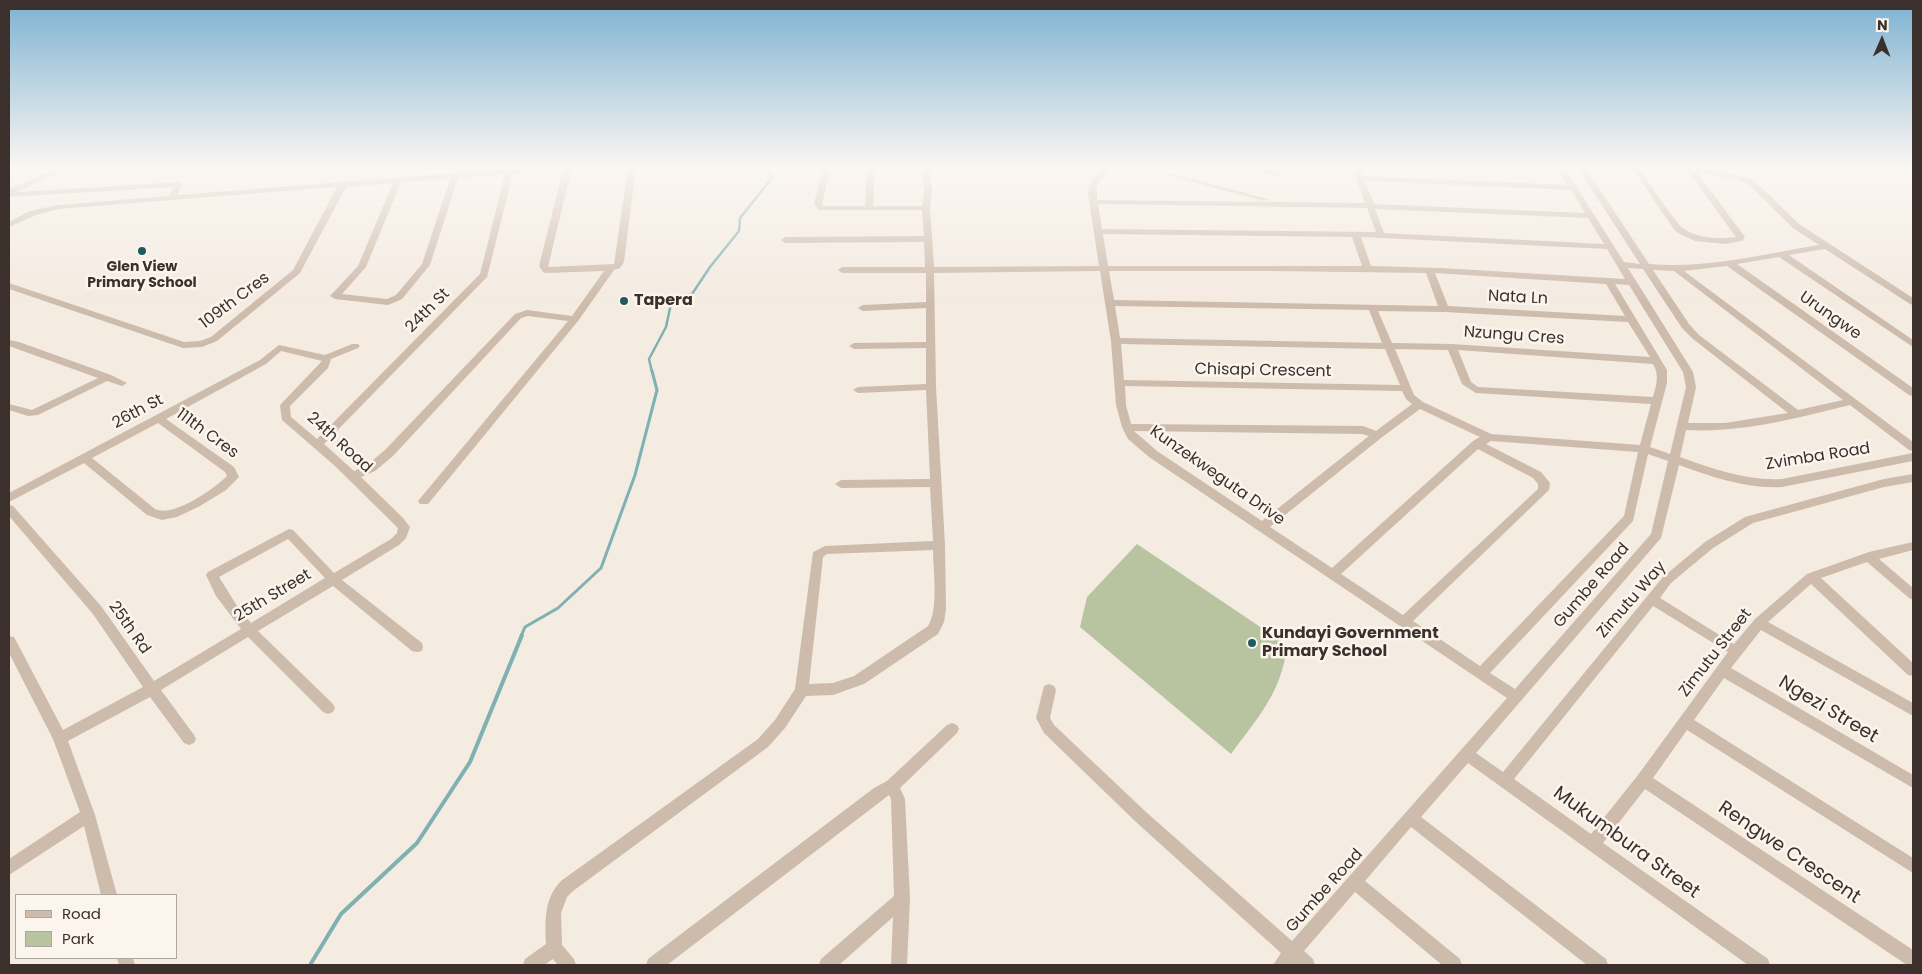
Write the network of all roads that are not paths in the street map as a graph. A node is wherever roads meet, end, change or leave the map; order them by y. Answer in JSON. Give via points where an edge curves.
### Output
{"nodes":[{"id":1,"x":36,"y":212,"type":"edge"},
{"id":2,"x":328,"y":212,"type":"edge"},
{"id":3,"x":385,"y":212,"type":"edge"},
{"id":4,"x":443,"y":212,"type":"edge"},
{"id":5,"x":500,"y":212,"type":"edge"},
{"id":6,"x":557,"y":212,"type":"edge"},
{"id":7,"x":626,"y":212,"type":"edge"},
{"id":8,"x":926,"y":212,"type":"edge"},
{"id":9,"x":1096,"y":212,"type":"edge"},
{"id":10,"x":1373,"y":212,"type":"edge"},
{"id":11,"x":1513,"y":212,"type":"edge"},
{"id":12,"x":1589,"y":212,"type":"edge"},
{"id":13,"x":1611,"y":212,"type":"edge"},
{"id":14,"x":1667,"y":212,"type":"edge"},
{"id":15,"x":1723,"y":212,"type":"edge"},
{"id":16,"x":1782,"y":212,"type":"edge"},
{"id":17,"x":1591,"y":216,"type":"junction"},
{"id":18,"x":9,"y":224,"type":"edge"},
{"id":19,"x":1098,"y":231,"type":"junction"},
{"id":20,"x":1381,"y":235,"type":"junction"},
{"id":21,"x":1356,"y":236,"type":"junction"},
{"id":22,"x":928,"y":238,"type":"junction"},
{"id":23,"x":785,"y":240,"type":"dead end"},
{"id":24,"x":1827,"y":246,"type":"junction"},
{"id":25,"x":1610,"y":247,"type":"junction"},
{"id":26,"x":1781,"y":254,"type":"junction"},
{"id":27,"x":1728,"y":263,"type":"junction"},
{"id":28,"x":1622,"y":265,"type":"junction"},
{"id":29,"x":1645,"y":266,"type":"junction"},
{"id":30,"x":611,"y":268,"type":"junction"},
{"id":31,"x":1103,"y":268,"type":"junction"},
{"id":32,"x":1367,"y":269,"type":"junction"},
{"id":33,"x":1676,"y":269,"type":"junction"},
{"id":34,"x":842,"y":270,"type":"dead end"},
{"id":35,"x":930,"y":271,"type":"junction"},
{"id":36,"x":1430,"y":271,"type":"junction"},
{"id":37,"x":1609,"y":282,"type":"junction"},
{"id":38,"x":1633,"y":282,"type":"junction"},
{"id":39,"x":9,"y":286,"type":"edge"},
{"id":40,"x":1110,"y":302,"type":"junction"},
{"id":41,"x":1913,"y":302,"type":"edge"},
{"id":42,"x":931,"y":305,"type":"junction"},
{"id":43,"x":1372,"y":307,"type":"junction"},
{"id":44,"x":863,"y":308,"type":"dead end"},
{"id":45,"x":1444,"y":309,"type":"junction"},
{"id":46,"x":575,"y":319,"type":"junction"},
{"id":47,"x":1632,"y":319,"type":"junction"},
{"id":48,"x":1116,"y":341,"type":"junction"},
{"id":49,"x":9,"y":344,"type":"edge"},
{"id":50,"x":1913,"y":344,"type":"edge"},
{"id":51,"x":932,"y":345,"type":"junction"},
{"id":52,"x":356,"y":346,"type":"dead end"},
{"id":53,"x":854,"y":346,"type":"dead end"},
{"id":54,"x":1389,"y":346,"type":"junction"},
{"id":55,"x":1452,"y":347,"type":"junction"},
{"id":56,"x":326,"y":358,"type":"junction"},
{"id":57,"x":1657,"y":361,"type":"junction"},
{"id":58,"x":107,"y":377,"type":"junction"},
{"id":59,"x":122,"y":383,"type":"dead end"},
{"id":60,"x":1118,"y":383,"type":"junction"},
{"id":61,"x":931,"y":388,"type":"junction"},
{"id":62,"x":1407,"y":388,"type":"junction"},
{"id":63,"x":858,"y":390,"type":"dead end"},
{"id":64,"x":1913,"y":393,"type":"edge"},
{"id":65,"x":1657,"y":401,"type":"junction"},
{"id":66,"x":1851,"y":401,"type":"junction"},
{"id":67,"x":1419,"y":404,"type":"junction"},
{"id":68,"x":9,"y":407,"type":"edge"},
{"id":69,"x":1796,"y":414,"type":"junction"},
{"id":70,"x":159,"y":419,"type":"junction"},
{"id":71,"x":1682,"y":426,"type":"junction"},
{"id":72,"x":1127,"y":427,"type":"junction"},
{"id":73,"x":1377,"y":435,"type":"junction"},
{"id":74,"x":1489,"y":436,"type":"junction"},
{"id":75,"x":1477,"y":444,"type":"junction"},
{"id":76,"x":317,"y":445,"type":"junction"},
{"id":77,"x":1644,"y":450,"type":"junction"},
{"id":78,"x":1912,"y":456,"type":"edge"},
{"id":79,"x":84,"y":458,"type":"junction"},
{"id":80,"x":1673,"y":461,"type":"junction"},
{"id":81,"x":352,"y":477,"type":"junction"},
{"id":82,"x":1913,"y":478,"type":"edge"},
{"id":83,"x":841,"y":484,"type":"dead end"},
{"id":84,"x":937,"y":484,"type":"junction"},
{"id":85,"x":9,"y":498,"type":"edge"},
{"id":86,"x":424,"y":502,"type":"dead end"},
{"id":87,"x":9,"y":510,"type":"edge"},
{"id":88,"x":404,"y":527,"type":"joint"},
{"id":89,"x":1262,"y":527,"type":"junction"},
{"id":90,"x":939,"y":544,"type":"junction"},
{"id":91,"x":1913,"y":546,"type":"edge"},
{"id":92,"x":1869,"y":557,"type":"junction"},
{"id":93,"x":1334,"y":573,"type":"junction"},
{"id":94,"x":1811,"y":577,"type":"junction"},
{"id":95,"x":333,"y":579,"type":"junction"},
{"id":96,"x":1913,"y":595,"type":"edge"},
{"id":97,"x":1651,"y":599,"type":"junction"},
{"id":98,"x":1404,"y":622,"type":"junction"},
{"id":99,"x":1759,"y":623,"type":"junction"},
{"id":100,"x":249,"y":629,"type":"junction"},
{"id":101,"x":9,"y":641,"type":"edge"},
{"id":102,"x":417,"y":648,"type":"dead end"},
{"id":103,"x":1736,"y":651,"type":"junction"},
{"id":104,"x":1723,"y":670,"type":"junction"},
{"id":105,"x":1913,"y":671,"type":"edge"},
{"id":106,"x":1481,"y":674,"type":"junction"},
{"id":107,"x":152,"y":689,"type":"junction"},
{"id":108,"x":802,"y":690,"type":"junction"},
{"id":109,"x":1049,"y":690,"type":"dead end"},
{"id":110,"x":1516,"y":697,"type":"junction"},
{"id":111,"x":328,"y":708,"type":"dead end"},
{"id":112,"x":1913,"y":710,"type":"edge"},
{"id":113,"x":1686,"y":722,"type":"junction"},
{"id":114,"x":952,"y":729,"type":"dead end"},
{"id":115,"x":60,"y":738,"type":"junction"},
{"id":116,"x":189,"y":740,"type":"dead end"},
{"id":117,"x":1467,"y":754,"type":"junction"},
{"id":118,"x":1505,"y":780,"type":"junction"},
{"id":119,"x":1643,"y":780,"type":"junction"},
{"id":120,"x":1913,"y":782,"type":"edge"},
{"id":121,"x":892,"y":786,"type":"junction"},
{"id":122,"x":88,"y":815,"type":"junction"},
{"id":123,"x":1411,"y":818,"type":"junction"},
{"id":124,"x":1593,"y":844,"type":"junction"},
{"id":125,"x":1913,"y":866,"type":"edge"},
{"id":126,"x":9,"y":868,"type":"edge"},
{"id":127,"x":1356,"y":882,"type":"junction"},
{"id":128,"x":109,"y":894,"type":"edge"},
{"id":129,"x":902,"y":899,"type":"junction"},
{"id":130,"x":554,"y":948,"type":"junction"},
{"id":131,"x":1292,"y":952,"type":"junction"},
{"id":132,"x":1913,"y":960,"type":"edge"},
{"id":133,"x":531,"y":965,"type":"edge"},
{"id":134,"x":568,"y":965,"type":"edge"},
{"id":135,"x":654,"y":965,"type":"edge"},
{"id":136,"x":826,"y":965,"type":"edge"},
{"id":137,"x":899,"y":965,"type":"edge"},
{"id":138,"x":1281,"y":965,"type":"edge"},
{"id":139,"x":1307,"y":965,"type":"edge"},
{"id":140,"x":1454,"y":965,"type":"edge"},
{"id":141,"x":1600,"y":965,"type":"edge"},
{"id":142,"x":1762,"y":965,"type":"edge"}],
"edges":[{"from":1,"to":18,"type":"street"},
{"from":2,"to":39,"type":"street","name":"109th Cres","via":[[297,272],[224,333],[202,344],[183,345]]},
{"from":3,"to":4,"type":"street","via":[[362,267],[335,296],[388,302],[399,297],[426,265]]},
{"from":5,"to":76,"type":"street","name":"24th St","via":[[484,275]]},
{"from":6,"to":30,"type":"street","via":[[544,269]]},
{"from":7,"to":30,"type":"street","via":[[620,262]]},
{"from":8,"to":22,"type":"street"},
{"from":9,"to":19,"type":"street","name":"Kunzekweguta Drive"},
{"from":10,"to":20,"type":"street"},
{"from":11,"to":17,"type":"street"},
{"from":12,"to":17,"type":"street","name":"Gumbe Road"},
{"from":13,"to":29,"type":"street"},
{"from":14,"to":15,"type":"street","via":[[1679,230],[1695,238],[1725,241],[1742,237]]},
{"from":16,"to":24,"type":"street","via":[[1796,226]]},
{"from":17,"to":25,"type":"street","name":"Gumbe Road"},
{"from":19,"to":21,"type":"street"},
{"from":19,"to":31,"type":"street","name":"Kunzekweguta Drive"},
{"from":20,"to":21,"type":"street"},
{"from":20,"to":25,"type":"street"},
{"from":21,"to":32,"type":"street"},
{"from":22,"to":23,"type":"street"},
{"from":22,"to":35,"type":"street"},
{"from":24,"to":26,"type":"street"},
{"from":24,"to":41,"type":"street"},
{"from":25,"to":28,"type":"street","name":"Gumbe Road"},
{"from":26,"to":27,"type":"street"},
{"from":26,"to":50,"type":"street"},
{"from":27,"to":33,"type":"street"},
{"from":27,"to":64,"type":"street","name":"Urungwe"},
{"from":28,"to":29,"type":"street"},
{"from":28,"to":38,"type":"street","name":"Gumbe Road"},
{"from":29,"to":33,"type":"street"},
{"from":29,"to":69,"type":"street","via":[[1684,326]]},
{"from":30,"to":46,"type":"street"},
{"from":31,"to":32,"type":"street"},
{"from":31,"to":35,"type":"street"},
{"from":31,"to":40,"type":"street","name":"Kunzekweguta Drive"},
{"from":32,"to":36,"type":"street"},
{"from":33,"to":66,"type":"street"},
{"from":34,"to":35,"type":"street"},
{"from":35,"to":42,"type":"street"},
{"from":36,"to":37,"type":"street"},
{"from":36,"to":45,"type":"street"},
{"from":37,"to":38,"type":"street"},
{"from":37,"to":47,"type":"street"},
{"from":38,"to":71,"type":"street","name":"Gumbe Road","via":[[1688,372],[1691,387]]},
{"from":40,"to":43,"type":"street","name":"Nata Ln"},
{"from":40,"to":48,"type":"street","name":"Kunzekweguta Drive"},
{"from":42,"to":44,"type":"street"},
{"from":42,"to":51,"type":"street"},
{"from":43,"to":45,"type":"street","name":"Nata Ln"},
{"from":43,"to":54,"type":"street"},
{"from":45,"to":47,"type":"street","name":"Nata Ln"},
{"from":46,"to":81,"type":"street","via":[[527,313],[518,316],[389,453],[371,468]]},
{"from":46,"to":86,"type":"street"},
{"from":47,"to":57,"type":"street"},
{"from":48,"to":54,"type":"street"},
{"from":48,"to":60,"type":"street","name":"Kunzekweguta Drive"},
{"from":49,"to":58,"type":"street"},
{"from":51,"to":53,"type":"street"},
{"from":51,"to":61,"type":"street"},
{"from":52,"to":56,"type":"street"},
{"from":54,"to":55,"type":"street"},
{"from":54,"to":62,"type":"street"},
{"from":55,"to":57,"type":"street","name":"Nzungu Cres"},
{"from":55,"to":65,"type":"street","name":"Nzungu Cres","via":[[1467,384],[1476,390]]},
{"from":56,"to":70,"type":"street","name":"26th St","via":[[279,348],[263,362]]},
{"from":56,"to":76,"type":"street","name":"24th Road","via":[[326,364],[296,392],[284,411],[286,418]]},
{"from":57,"to":65,"type":"street","via":[[1662,370],[1662,383]]},
{"from":58,"to":59,"type":"street"},
{"from":58,"to":68,"type":"street","via":[[34,413]]},
{"from":60,"to":62,"type":"street","name":"Chisapi Crescent"},
{"from":60,"to":72,"type":"street","name":"Kunzekweguta Drive"},
{"from":61,"to":63,"type":"street"},
{"from":61,"to":84,"type":"street"},
{"from":62,"to":67,"type":"street","via":[[1410,397]]},
{"from":65,"to":77,"type":"street"},
{"from":66,"to":69,"type":"street"},
{"from":66,"to":78,"type":"street"},
{"from":67,"to":73,"type":"street"},
{"from":67,"to":74,"type":"street","name":"Zvimba Road"},
{"from":69,"to":71,"type":"street","via":[[1730,427]]},
{"from":70,"to":79,"type":"street","name":"26th St"},
{"from":70,"to":79,"type":"street","name":"111th Cres","via":[[230,470],[234,474],[227,484],[183,510],[161,516],[151,512]]},
{"from":71,"to":80,"type":"street","name":"Gumbe Road"},
{"from":72,"to":73,"type":"street","via":[[1363,430]]},
{"from":72,"to":89,"type":"street","name":"Kunzekweguta Drive","via":[[1132,436],[1153,454]]},
{"from":73,"to":89,"type":"street"},
{"from":74,"to":75,"type":"street"},
{"from":74,"to":77,"type":"street","name":"Zvimba Road"},
{"from":75,"to":93,"type":"street"},
{"from":75,"to":98,"type":"street","via":[[1537,475],[1544,483],[1543,490]]},
{"from":76,"to":81,"type":"street","name":"24th Road"},
{"from":77,"to":80,"type":"street","name":"Zvimba Road"},
{"from":77,"to":106,"type":"street","via":[[1629,518]]},
{"from":78,"to":80,"type":"street","name":"Zvimba Road","via":[[1767,484],[1735,480]]},
{"from":79,"to":85,"type":"street","name":"26th St"},
{"from":80,"to":110,"type":"street","name":"Gumbe Road","via":[[1657,535]]},
{"from":81,"to":88,"type":"street","name":"24th Road"},
{"from":82,"to":97,"type":"street","name":"Zimutu Way","via":[[1749,520],[1709,545],[1667,580]]},
{"from":83,"to":84,"type":"street"},
{"from":84,"to":90,"type":"street"},
{"from":87,"to":107,"type":"street","name":"25th Rd","via":[[97,610]]},
{"from":88,"to":95,"type":"street","name":"25th Street","via":[[395,542]]},
{"from":89,"to":93,"type":"street","name":"Kunzekweguta Drive"},
{"from":90,"to":108,"type":"street","via":[[940,609],[933,630],[859,680],[832,690]]},
{"from":90,"to":108,"type":"street","via":[[825,550],[817,555]]},
{"from":91,"to":92,"type":"street","name":"Zimutu Street"},
{"from":92,"to":94,"type":"street","name":"Zimutu Street"},
{"from":92,"to":96,"type":"street"},
{"from":93,"to":98,"type":"street","name":"Kunzekweguta Drive"},
{"from":94,"to":99,"type":"street","name":"Zimutu Street"},
{"from":94,"to":105,"type":"street"},
{"from":95,"to":100,"type":"street","name":"25th Street"},
{"from":95,"to":100,"type":"street","via":[[289,533],[212,575]]},
{"from":95,"to":102,"type":"street"},
{"from":97,"to":103,"type":"street"},
{"from":97,"to":118,"type":"street","name":"Zimutu Way"},
{"from":98,"to":106,"type":"street","name":"Kunzekweguta Drive"},
{"from":99,"to":103,"type":"street","name":"Zimutu Street"},
{"from":99,"to":112,"type":"street"},
{"from":100,"to":107,"type":"street","name":"25th Street"},
{"from":100,"to":111,"type":"street"},
{"from":101,"to":115,"type":"street"},
{"from":103,"to":104,"type":"street","name":"Zimutu Street"},
{"from":104,"to":113,"type":"street","name":"Zimutu Street"},
{"from":104,"to":120,"type":"street","name":"Ngezi Street"},
{"from":106,"to":110,"type":"street","name":"Kunzekweguta Drive"},
{"from":107,"to":115,"type":"street"},
{"from":107,"to":116,"type":"street","name":"25th Rd"},
{"from":108,"to":130,"type":"street","via":[[763,744],[567,886],[553,913]]},
{"from":109,"to":131,"type":"street","via":[[1043,718],[1049,729],[1141,817]]},
{"from":110,"to":117,"type":"street","name":"Gumbe Road"},
{"from":113,"to":119,"type":"street","name":"Zimutu Street"},
{"from":113,"to":125,"type":"street"},
{"from":114,"to":121,"type":"street"},
{"from":115,"to":122,"type":"street"},
{"from":117,"to":118,"type":"street","name":"Mukumbura Street"},
{"from":117,"to":123,"type":"street","name":"Gumbe Road"},
{"from":118,"to":124,"type":"street","name":"Mukumbura Street"},
{"from":119,"to":124,"type":"street","name":"Zimutu Street"},
{"from":119,"to":132,"type":"street","name":"Rengwe Crescent"},
{"from":121,"to":129,"type":"street","via":[[898,799]]},
{"from":121,"to":135,"type":"street"},
{"from":122,"to":126,"type":"street"},
{"from":122,"to":128,"type":"street"},
{"from":123,"to":127,"type":"street","name":"Gumbe Road"},
{"from":123,"to":141,"type":"street"},
{"from":124,"to":142,"type":"street","name":"Mukumbura Street"},
{"from":127,"to":131,"type":"street","name":"Gumbe Road"},
{"from":127,"to":140,"type":"street"},
{"from":129,"to":136,"type":"street"},
{"from":129,"to":137,"type":"street"},
{"from":130,"to":133,"type":"street"},
{"from":130,"to":134,"type":"street"},
{"from":131,"to":138,"type":"street","name":"Gumbe Road"},
{"from":131,"to":139,"type":"street"}]}
